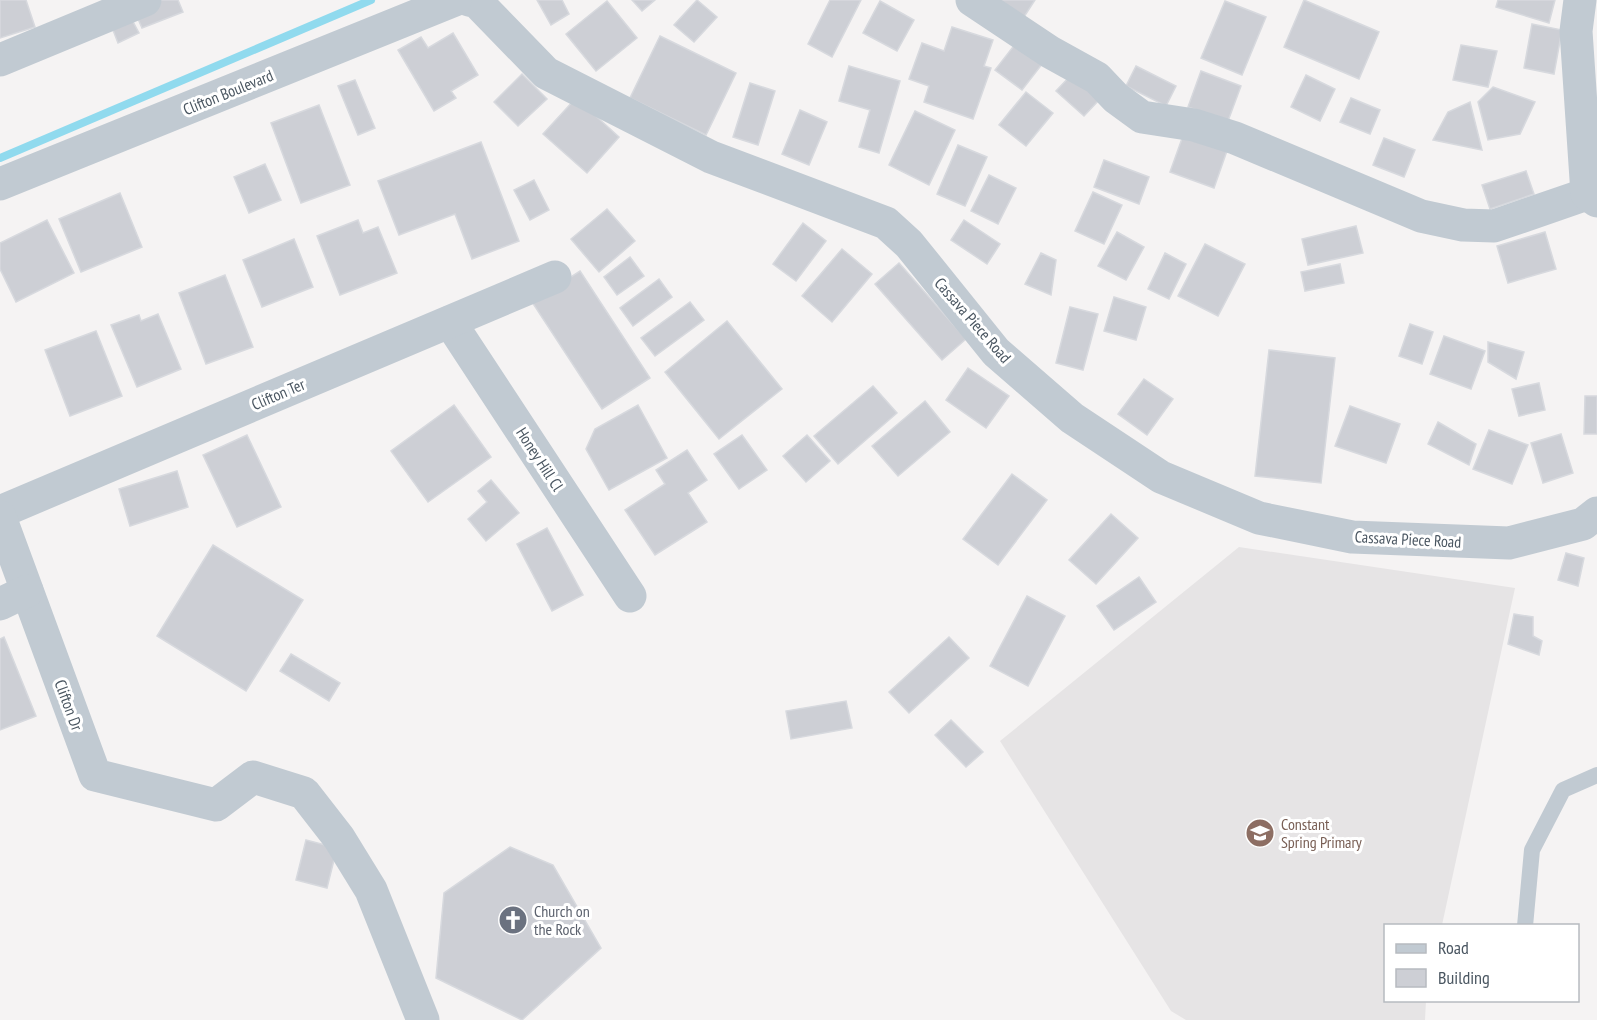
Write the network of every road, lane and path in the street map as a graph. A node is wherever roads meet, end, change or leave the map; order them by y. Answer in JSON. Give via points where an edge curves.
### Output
{"nodes":[{"id":1,"x":145,"y":0,"type":"edge"},
{"id":2,"x":455,"y":0,"type":"edge"},
{"id":3,"x":469,"y":0,"type":"edge"},
{"id":4,"x":972,"y":0,"type":"edge"},
{"id":5,"x":1580,"y":0,"type":"edge"},
{"id":6,"x":0,"y":60,"type":"edge"},
{"id":7,"x":0,"y":184,"type":"edge"},
{"id":8,"x":1592,"y":198,"type":"edge"},
{"id":9,"x":555,"y":277,"type":"dead end"},
{"id":10,"x":450,"y":322,"type":"junction"},
{"id":11,"x":0,"y":512,"type":"edge"},
{"id":12,"x":0,"y":517,"type":"edge"},
{"id":13,"x":1592,"y":520,"type":"edge"},
{"id":14,"x":630,"y":596,"type":"dead end"},
{"id":15,"x":14,"y":597,"type":"edge"},
{"id":16,"x":1597,"y":775,"type":"edge"},
{"id":17,"x":1525,"y":924,"type":"edge"},
{"id":18,"x":423,"y":1020,"type":"edge"}],
"edges":[{"from":1,"to":6,"type":"street"},
{"from":2,"to":7,"type":"street","name":"Clifton Boulevard"},
{"from":3,"to":13,"type":"street","name":"Cassava Piece Road","via":[[477,2],[546,73],[711,157],[886,223],[909,244],[996,352],[1072,418],[1161,477],[1258,518],[1352,537],[1509,543]]},
{"from":4,"to":8,"type":"street","via":[[1097,78],[1142,117],[1194,125],[1235,138],[1422,216],[1463,225],[1494,226]]},
{"from":5,"to":8,"type":"street","via":[[1576,31]]},
{"from":9,"to":10,"type":"street","name":"Clifton Ter"},
{"from":10,"to":11,"type":"street","name":"Clifton Ter"},
{"from":10,"to":14,"type":"street","name":"Honey Hill Cl"},
{"from":12,"to":15,"type":"street","name":"Clifton Dr"},
{"from":15,"to":18,"type":"street","name":"Clifton Dr","via":[[95,775],[216,805],[253,777],[304,793],[339,838],[371,891]]},
{"from":16,"to":17,"type":"lane","via":[[1563,790],[1532,850]]}]}
